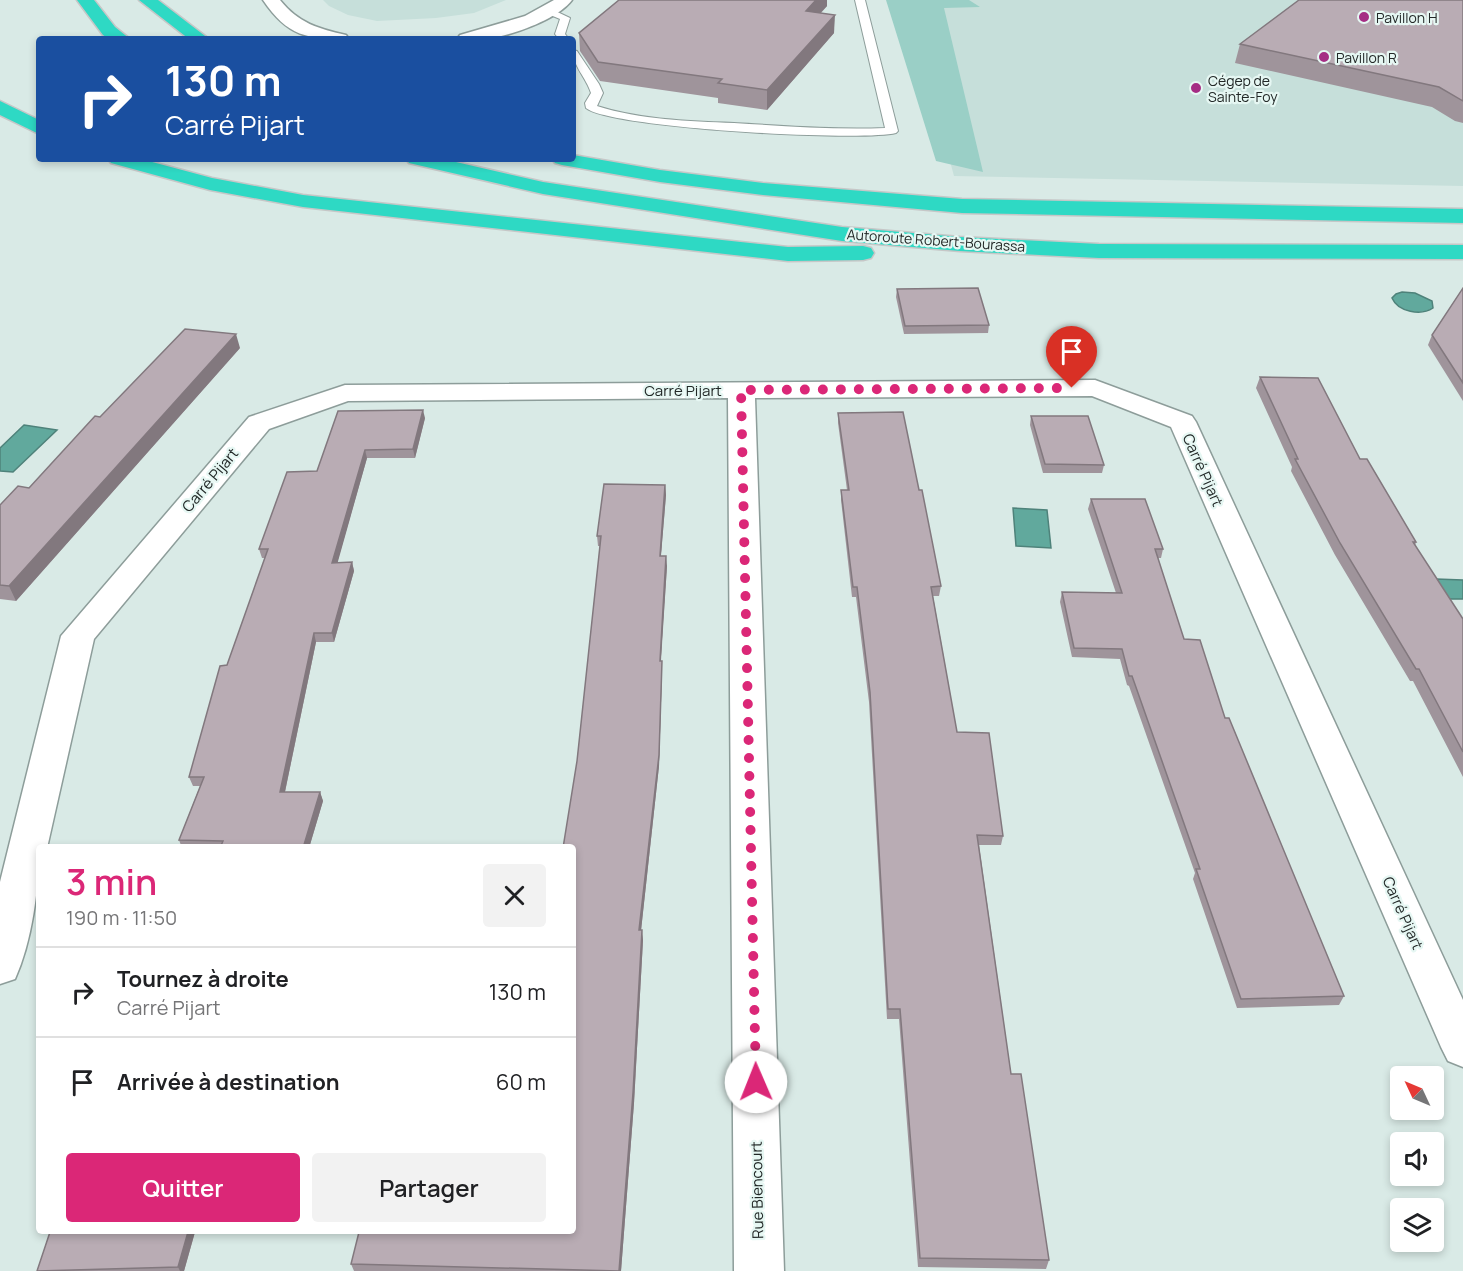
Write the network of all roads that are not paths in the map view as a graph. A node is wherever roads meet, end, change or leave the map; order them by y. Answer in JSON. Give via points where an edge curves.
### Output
{"nodes":[{"id":1,"x":147,"y":0,"type":"edge"},
{"id":2,"x":271,"y":0,"type":"edge"},
{"id":3,"x":564,"y":0,"type":"edge"},
{"id":4,"x":860,"y":0,"type":"edge"},
{"id":5,"x":89,"y":6,"type":"edge"},
{"id":6,"x":551,"y":12,"type":"junction"},
{"id":7,"x":117,"y":36,"type":"edge"},
{"id":8,"x":196,"y":36,"type":"edge"},
{"id":9,"x":322,"y":36,"type":"edge"},
{"id":10,"x":478,"y":36,"type":"edge"},
{"id":11,"x":562,"y":36,"type":"edge"},
{"id":12,"x":576,"y":57,"type":"edge"},
{"id":13,"x":0,"y":107,"type":"edge"},
{"id":14,"x":0,"y":125,"type":"edge"},
{"id":15,"x":36,"y":126,"type":"edge"},
{"id":16,"x":36,"y":142,"type":"edge"},
{"id":17,"x":576,"y":161,"type":"edge"},
{"id":18,"x":128,"y":162,"type":"edge"},
{"id":19,"x":429,"y":162,"type":"edge"},
{"id":20,"x":1463,"y":202,"type":"edge"},
{"id":21,"x":1159,"y":211,"type":"junction"},
{"id":22,"x":1463,"y":216,"type":"edge"},
{"id":23,"x":1099,"y":251,"type":"junction"},
{"id":24,"x":1463,"y":252,"type":"edge"},
{"id":25,"x":741,"y":390,"type":"junction"},
{"id":26,"x":0,"y":966,"type":"edge"},
{"id":27,"x":1463,"y":1047,"type":"edge"},
{"id":28,"x":759,"y":1271,"type":"edge"}],
"edges":[{"from":1,"to":8,"type":"highway"},
{"from":2,"to":9,"type":"street","via":[[282,16]]},
{"from":3,"to":6,"type":"street"},
{"from":4,"to":12,"type":"lane","via":[[892,131],[850,133],[673,123],[606,113],[592,108],[597,93]]},
{"from":5,"to":7,"type":"highway"},
{"from":6,"to":10,"type":"street"},
{"from":6,"to":11,"type":"lane","via":[[565,18]]},
{"from":13,"to":15,"type":"highway"},
{"from":14,"to":16,"type":"highway"},
{"from":17,"to":21,"type":"highway","via":[[660,176],[859,198],[962,206]]},
{"from":18,"to":23,"type":"highway","via":[[210,184],[303,201],[788,254]]},
{"from":19,"to":23,"type":"highway","name":"Autoroute Robert-Bourassa","via":[[554,190],[843,234]]},
{"from":20,"to":21,"type":"highway"},
{"from":21,"to":22,"type":"highway"},
{"from":23,"to":24,"type":"highway","name":"Autoroute Robert-Bourassa"},
{"from":25,"to":26,"type":"street","name":"Carré Pijart","via":[[345,393],[259,423],[78,636]]},
{"from":25,"to":27,"type":"street","name":"Carré Pijart","via":[[1095,388],[1182,422]]},
{"from":25,"to":28,"type":"street","name":"Rue Biencourt"}]}
